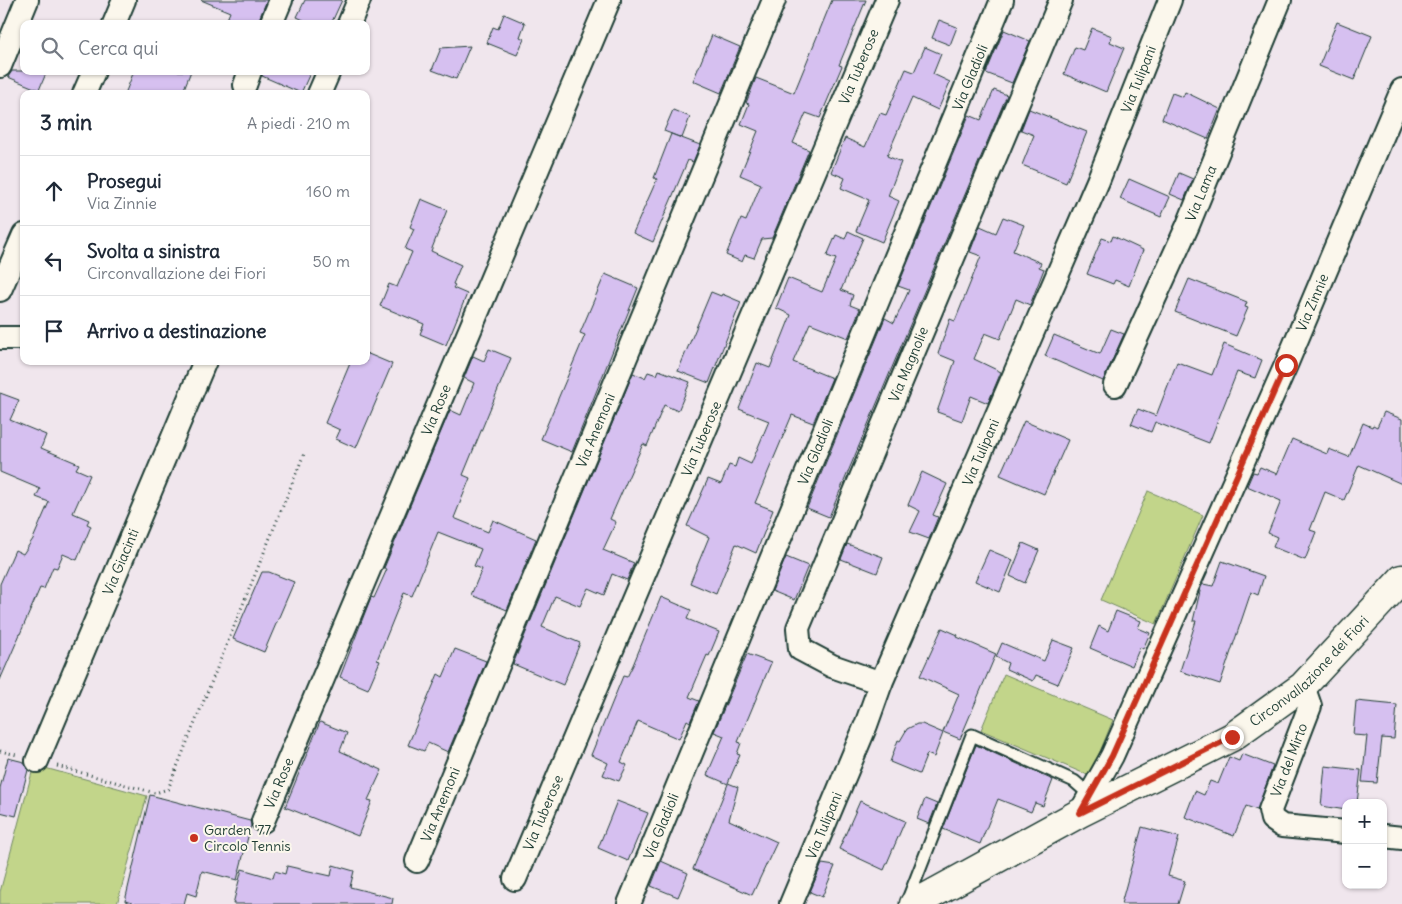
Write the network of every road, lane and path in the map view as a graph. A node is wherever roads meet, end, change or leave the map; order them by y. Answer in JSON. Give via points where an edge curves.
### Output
{"nodes":[{"id":1,"x":27,"y":0,"type":"edge"},
{"id":2,"x":124,"y":0,"type":"edge"},
{"id":3,"x":281,"y":0,"type":"edge"},
{"id":4,"x":359,"y":0,"type":"edge"},
{"id":5,"x":609,"y":0,"type":"edge"},
{"id":6,"x":774,"y":0,"type":"edge"},
{"id":7,"x":887,"y":0,"type":"edge"},
{"id":8,"x":1002,"y":0,"type":"edge"},
{"id":9,"x":1061,"y":0,"type":"edge"},
{"id":10,"x":1170,"y":0,"type":"edge"},
{"id":11,"x":1280,"y":0,"type":"edge"},
{"id":12,"x":116,"y":20,"type":"edge"},
{"id":13,"x":273,"y":20,"type":"edge"},
{"id":14,"x":351,"y":20,"type":"edge"},
{"id":15,"x":0,"y":66,"type":"edge"},
{"id":16,"x":92,"y":75,"type":"edge"},
{"id":17,"x":327,"y":75,"type":"edge"},
{"id":18,"x":86,"y":90,"type":"edge"},
{"id":19,"x":321,"y":90,"type":"edge"},
{"id":20,"x":1402,"y":90,"type":"edge"},
{"id":21,"x":20,"y":244,"type":"edge"},
{"id":22,"x":0,"y":290,"type":"edge"},
{"id":23,"x":0,"y":338,"type":"edge"},
{"id":24,"x":20,"y":338,"type":"edge"},
{"id":25,"x":203,"y":365,"type":"edge"},
{"id":26,"x":1115,"y":385,"type":"dead end"},
{"id":27,"x":304,"y":454,"type":"dead end"},
{"id":28,"x":1397,"y":590,"type":"edge"},
{"id":29,"x":881,"y":683,"type":"junction"},
{"id":30,"x":1303,"y":686,"type":"junction"},
{"id":31,"x":0,"y":751,"type":"edge"},
{"id":32,"x":37,"y":761,"type":"junction"},
{"id":33,"x":1085,"y":804,"type":"junction"},
{"id":34,"x":263,"y":821,"type":"dead end"},
{"id":35,"x":1342,"y":832,"type":"edge"},
{"id":36,"x":1387,"y":836,"type":"edge"},
{"id":37,"x":1402,"y":838,"type":"edge"},
{"id":38,"x":417,"y":861,"type":"dead end"},
{"id":39,"x":515,"y":879,"type":"dead end"},
{"id":40,"x":629,"y":904,"type":"edge"},
{"id":41,"x":791,"y":904,"type":"edge"},
{"id":42,"x":907,"y":904,"type":"edge"},
{"id":43,"x":914,"y":904,"type":"edge"}],
"edges":[{"from":1,"to":15,"type":"street"},
{"from":2,"to":12,"type":"street"},
{"from":3,"to":13,"type":"street"},
{"from":4,"to":14,"type":"street"},
{"from":5,"to":34,"type":"street","name":"Via Rose"},
{"from":6,"to":38,"type":"street","name":"Via Anemoni"},
{"from":7,"to":39,"type":"street","name":"Via Tuberose"},
{"from":8,"to":40,"type":"street","name":"Via Gladioli"},
{"from":9,"to":29,"type":"street","name":"Via Magnolie","via":[[798,628],[800,650],[832,666]]},
{"from":10,"to":29,"type":"street","name":"Via Tulipani","via":[[1098,181]]},
{"from":11,"to":26,"type":"street","name":"Via Lama","via":[[1188,225]]},
{"from":16,"to":18,"type":"street"},
{"from":17,"to":19,"type":"street"},
{"from":20,"to":33,"type":"street","name":"Via Zinnie","via":[[1278,383],[1116,747]]},
{"from":21,"to":22,"type":"street"},
{"from":23,"to":24,"type":"street"},
{"from":25,"to":32,"type":"street","name":"Via Giacinti"},
{"from":27,"to":32,"type":"path","via":[[168,789],[154,794]]},
{"from":28,"to":30,"type":"street","name":"Circonvallazione dei Fiori"},
{"from":29,"to":41,"type":"street","name":"Via Tulipani"},
{"from":30,"to":33,"type":"street","name":"Circonvallazione dei Fiori","via":[[1232,737]]},
{"from":30,"to":35,"type":"street","name":"Via del Mirto","via":[[1310,706],[1270,810],[1272,819],[1282,826]]},
{"from":31,"to":32,"type":"path"},
{"from":33,"to":42,"type":"lane","via":[[1074,781],[972,735]]},
{"from":33,"to":43,"type":"street","name":"Circonvallazione dei Fiori"},
{"from":36,"to":37,"type":"street"}]}
